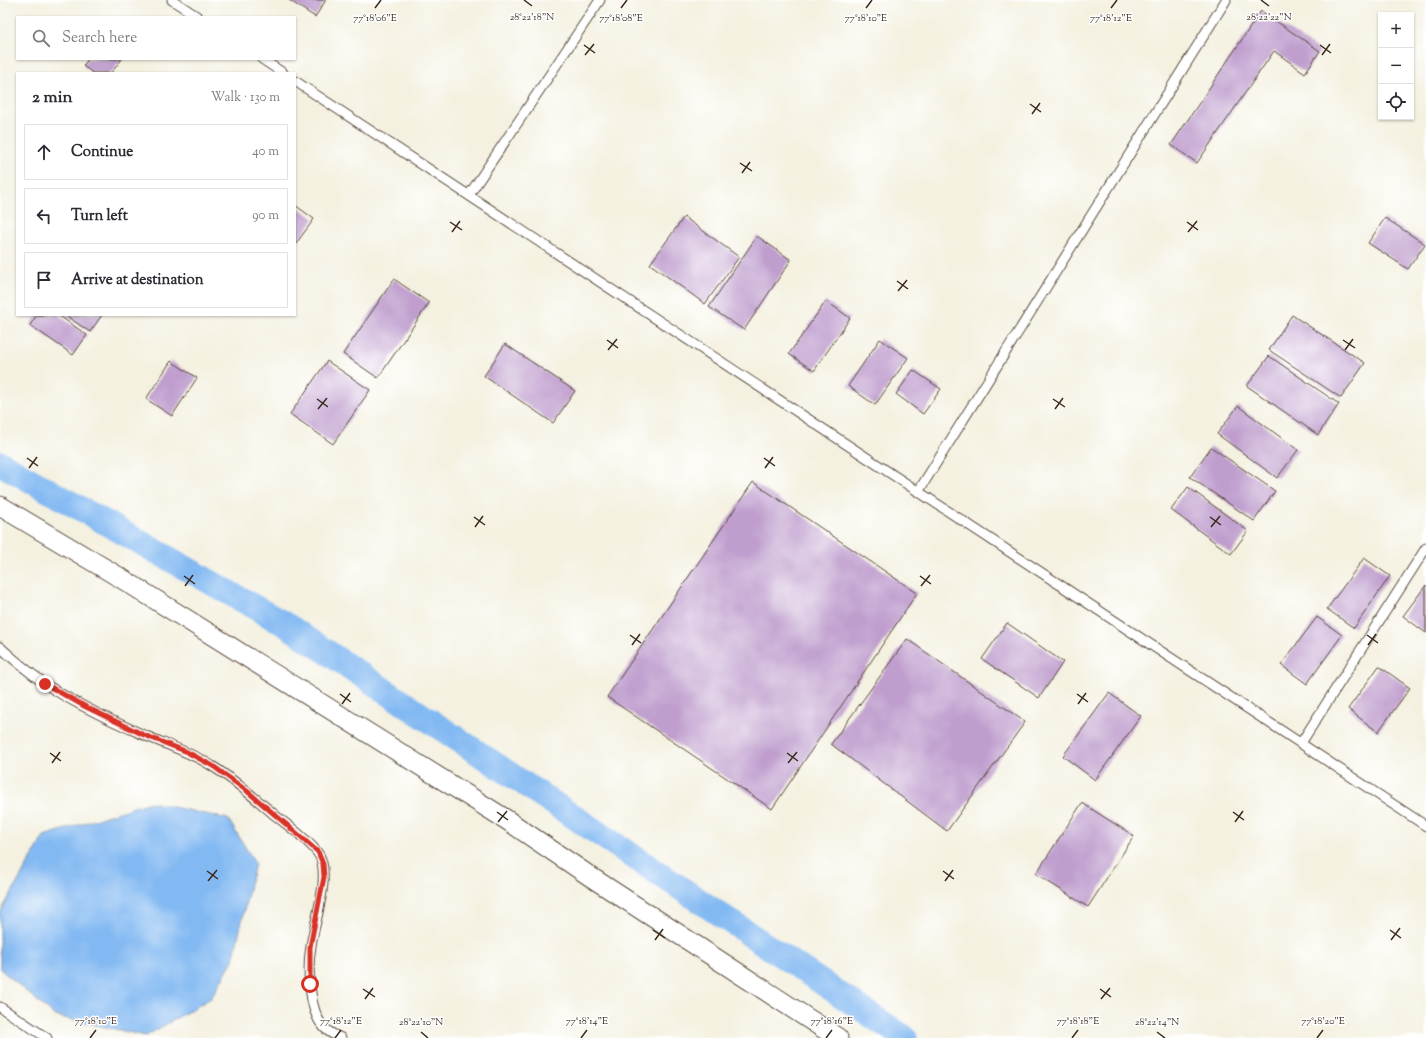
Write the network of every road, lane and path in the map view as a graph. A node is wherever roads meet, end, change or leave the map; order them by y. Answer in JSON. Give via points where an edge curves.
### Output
{"nodes":[{"id":1,"x":172,"y":0,"type":"edge"},
{"id":2,"x":600,"y":0,"type":"edge"},
{"id":3,"x":1226,"y":0,"type":"edge"},
{"id":4,"x":196,"y":16,"type":"edge"},
{"id":5,"x":264,"y":60,"type":"edge"},
{"id":6,"x":282,"y":72,"type":"edge"},
{"id":7,"x":296,"y":82,"type":"edge"},
{"id":8,"x":469,"y":195,"type":"junction"},
{"id":9,"x":918,"y":492,"type":"junction"},
{"id":10,"x":0,"y":506,"type":"edge"},
{"id":11,"x":1426,"y":548,"type":"edge"},
{"id":12,"x":0,"y":647,"type":"edge"},
{"id":13,"x":1301,"y":743,"type":"junction"},
{"id":14,"x":1426,"y":826,"type":"edge"},
{"id":15,"x":0,"y":1007,"type":"edge"},
{"id":16,"x":46,"y":1038,"type":"edge"},
{"id":17,"x":341,"y":1038,"type":"edge"},
{"id":18,"x":838,"y":1038,"type":"edge"}],
"edges":[{"from":1,"to":4,"type":"lane"},
{"from":2,"to":8,"type":"lane"},
{"from":3,"to":9,"type":"lane"},
{"from":5,"to":6,"type":"lane"},
{"from":7,"to":8,"type":"lane"},
{"from":8,"to":9,"type":"lane"},
{"from":9,"to":13,"type":"lane"},
{"from":10,"to":18,"type":"street","via":[[124,580],[507,820]]},
{"from":11,"to":13,"type":"lane"},
{"from":12,"to":17,"type":"lane","via":[[45,684],[86,707],[213,766],[247,791],[318,852],[323,864],[324,877],[310,947],[310,984],[314,1012],[321,1025]]},
{"from":13,"to":14,"type":"lane"},
{"from":15,"to":16,"type":"lane"}]}
